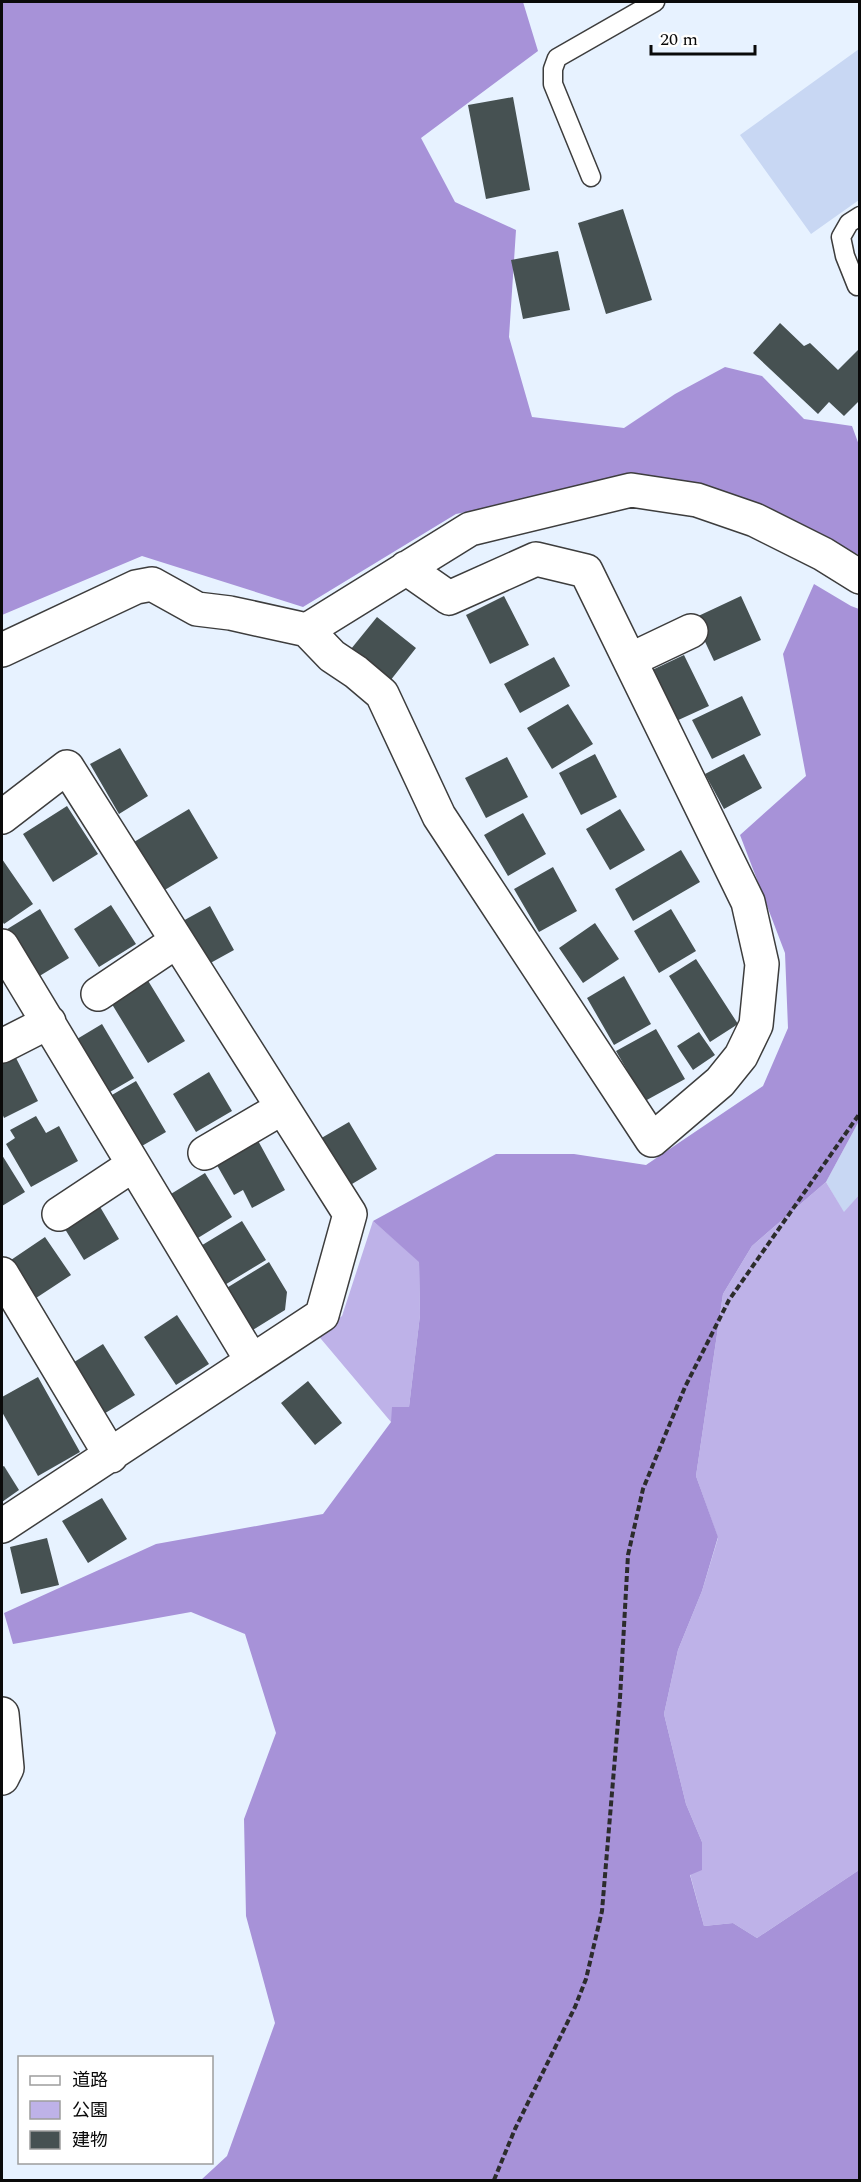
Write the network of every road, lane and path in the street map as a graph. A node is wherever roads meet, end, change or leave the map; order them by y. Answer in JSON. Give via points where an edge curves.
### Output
{"nodes":[{"id":1,"x":656,"y":2,"type":"edge"},
{"id":2,"x":591,"y":177,"type":"dead end"},
{"id":3,"x":860,"y":216,"type":"edge"},
{"id":4,"x":857,"y":286,"type":"dead end"},
{"id":5,"x":406,"y":568,"type":"junction"},
{"id":6,"x":860,"y":577,"type":"edge"},
{"id":7,"x":307,"y":630,"type":"junction"},
{"id":8,"x":691,"y":631,"type":"dead end"},
{"id":9,"x":2,"y":650,"type":"edge"},
{"id":10,"x":630,"y":660,"type":"junction"},
{"id":11,"x":2,"y":817,"type":"edge"},
{"id":12,"x":177,"y":941,"type":"junction"},
{"id":13,"x":2,"y":946,"type":"edge"},
{"id":14,"x":98,"y":994,"type":"dead end"},
{"id":15,"x":48,"y":1022,"type":"junction"},
{"id":16,"x":2,"y":1046,"type":"edge"},
{"id":17,"x":282,"y":1108,"type":"junction"},
{"id":18,"x":860,"y":1113,"type":"edge"},
{"id":19,"x":205,"y":1153,"type":"dead end"},
{"id":20,"x":133,"y":1165,"type":"junction"},
{"id":21,"x":59,"y":1214,"type":"dead end"},
{"id":22,"x":2,"y":1274,"type":"edge"},
{"id":23,"x":252,"y":1361,"type":"junction"},
{"id":24,"x":111,"y":1455,"type":"junction"},
{"id":25,"x":2,"y":1526,"type":"edge"},
{"id":26,"x":2,"y":1714,"type":"edge"},
{"id":27,"x":2,"y":1778,"type":"edge"},
{"id":28,"x":494,"y":2181,"type":"edge"}],
"edges":[{"from":1,"to":2,"type":"lane","via":[[557,58],[553,84]]},
{"from":3,"to":4,"type":"lane","via":[[849,223],[841,237]]},
{"from":5,"to":6,"type":"street","via":[[470,529],[631,490],[697,500],[755,520]]},
{"from":5,"to":7,"type":"street"},
{"from":5,"to":10,"type":"street","via":[[449,598],[536,559],[586,571]]},
{"from":7,"to":9,"type":"street","via":[[197,609],[152,584],[136,587]]},
{"from":7,"to":10,"type":"street","via":[[332,656],[382,694],[439,816],[652,1140],[720,1082],[741,1056],[756,1025],[762,964],[748,902]]},
{"from":8,"to":10,"type":"street"},
{"from":11,"to":12,"type":"street","via":[[67,767]]},
{"from":12,"to":14,"type":"street"},
{"from":12,"to":17,"type":"street"},
{"from":13,"to":15,"type":"street"},
{"from":15,"to":16,"type":"street"},
{"from":15,"to":20,"type":"street"},
{"from":17,"to":19,"type":"street"},
{"from":17,"to":23,"type":"street","via":[[350,1214],[322,1315]]},
{"from":18,"to":28,"type":"path","via":[[729,1300],[685,1387],[643,1489],[628,1555],[602,1911],[586,1979],[575,2007],[514,2129]]},
{"from":20,"to":21,"type":"street"},
{"from":20,"to":23,"type":"street"},
{"from":22,"to":24,"type":"street"},
{"from":23,"to":24,"type":"street"},
{"from":24,"to":25,"type":"street"},
{"from":26,"to":27,"type":"street","via":[[7,1768]]}]}
